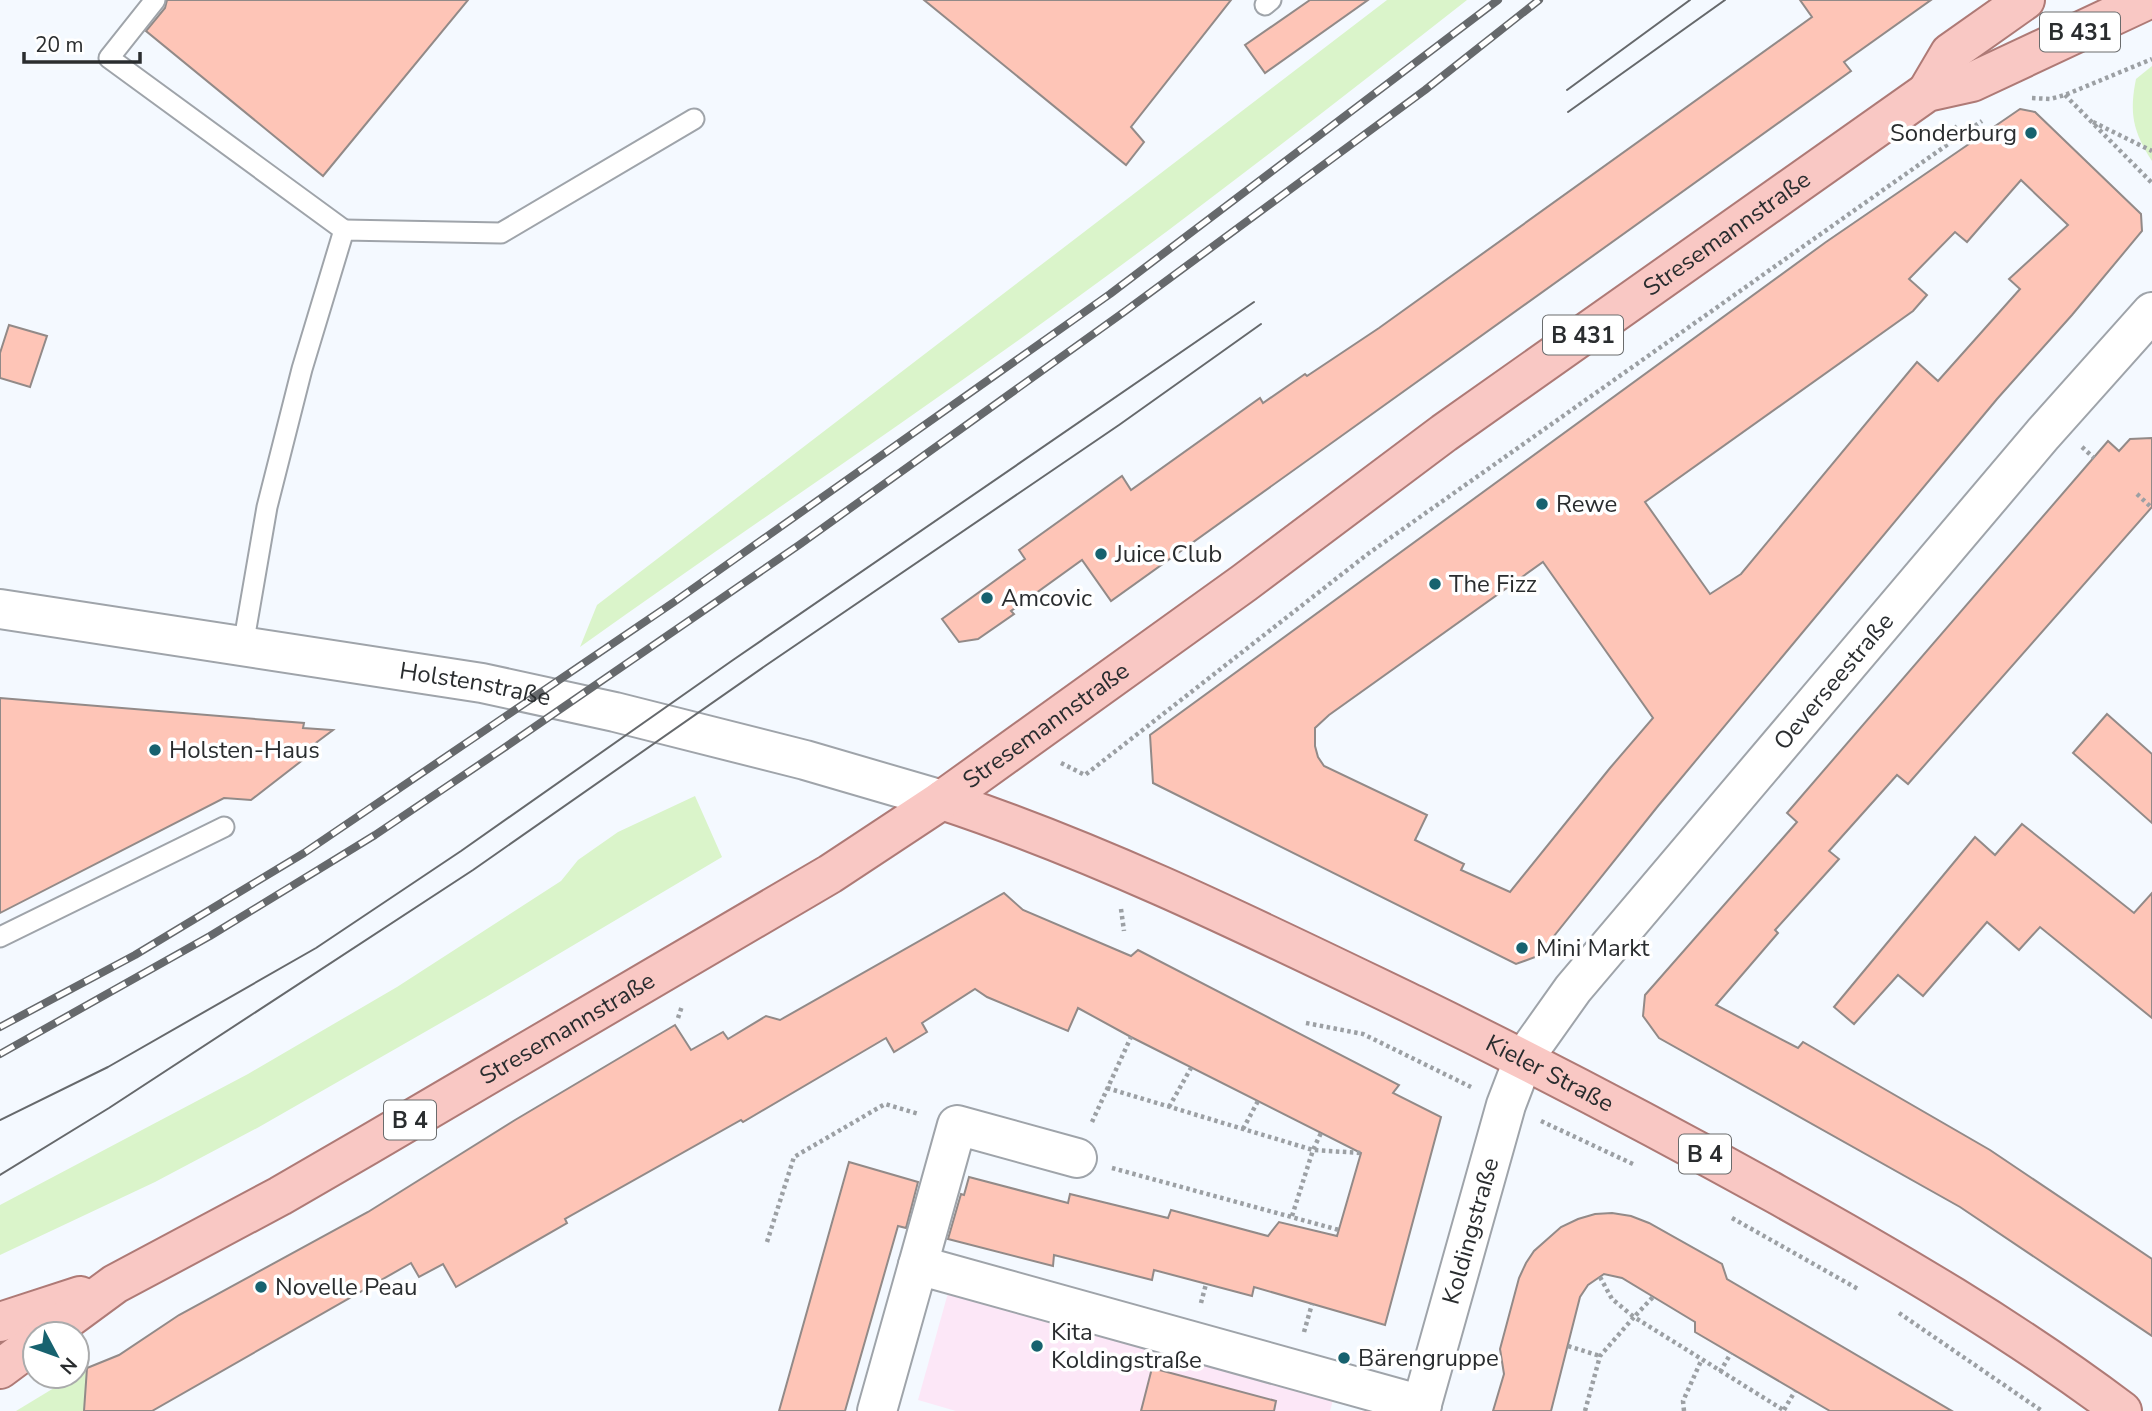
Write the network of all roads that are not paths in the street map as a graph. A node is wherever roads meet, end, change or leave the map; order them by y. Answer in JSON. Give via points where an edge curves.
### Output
{"nodes":[{"id":1,"x":155,"y":0,"type":"edge"},
{"id":2,"x":2025,"y":0,"type":"edge"},
{"id":3,"x":2147,"y":0,"type":"edge"},
{"id":4,"x":1927,"y":92,"type":"junction"},
{"id":5,"x":694,"y":118,"type":"dead end"},
{"id":6,"x":344,"y":230,"type":"junction"},
{"id":7,"x":2152,"y":312,"type":"edge"},
{"id":8,"x":0,"y":610,"type":"edge"},
{"id":9,"x":243,"y":646,"type":"junction"},
{"id":10,"x":942,"y":800,"type":"junction"},
{"id":11,"x":224,"y":827,"type":"dead end"},
{"id":12,"x":0,"y":937,"type":"edge"},
{"id":13,"x":1524,"y":1058,"type":"junction"},
{"id":14,"x":1077,"y":1158,"type":"road end"},
{"id":15,"x":918,"y":1265,"type":"junction"},
{"id":16,"x":116,"y":1284,"type":"junction"},
{"id":17,"x":66,"y":1320,"type":"edge"},
{"id":18,"x":0,"y":1322,"type":"edge"},
{"id":19,"x":21,"y":1353,"type":"edge"},
{"id":20,"x":0,"y":1369,"type":"edge"},
{"id":21,"x":1421,"y":1408,"type":"edge"},
{"id":22,"x":877,"y":1411,"type":"edge"},
{"id":23,"x":2122,"y":1411,"type":"edge"}],
"edges":[{"from":1,"to":6,"type":"lane","via":[[109,58]]},
{"from":2,"to":4,"type":"main road","name":"Stresemannstraße","number":"B 431","via":[[1950,53]]},
{"from":3,"to":4,"type":"main road","name":"Stresemannstraße","number":"B 431","via":[[1972,82]]},
{"from":4,"to":10,"type":"main road","name":"Stresemannstraße","number":"B 431","via":[[1399,466]]},
{"from":5,"to":6,"type":"lane","via":[[501,233]]},
{"from":6,"to":9,"type":"lane","via":[[267,506]]},
{"from":7,"to":13,"type":"street","name":"Oeverseestraße","via":[[2043,434],[1573,989]]},
{"from":8,"to":9,"type":"street","name":"Holstenstraße"},
{"from":9,"to":10,"type":"street","name":"Holstenstraße","via":[[481,683],[602,709]]},
{"from":10,"to":13,"type":"main road","name":"Kieler Straße","number":"B 4","via":[[1073,848]]},
{"from":10,"to":16,"type":"main road","name":"Stresemannstraße","number":"B 4","via":[[830,874],[346,1158]]},
{"from":11,"to":12,"type":"lane"},
{"from":13,"to":21,"type":"street","name":"Koldingstraße","via":[[1506,1105]]},
{"from":13,"to":23,"type":"main road","name":"Kieler Straße","number":"B 4","via":[[1899,1262]]},
{"from":14,"to":15,"type":"street","via":[[957,1125]]},
{"from":15,"to":21,"type":"street","name":"Koldingstraße"},
{"from":15,"to":22,"type":"street"},
{"from":16,"to":17,"type":"main road","name":"Stresemannstraße","number":"B 4"},
{"from":16,"to":18,"type":"main road","name":"Stresemannstraße","number":"B 4"},
{"from":19,"to":20,"type":"main road"}]}
